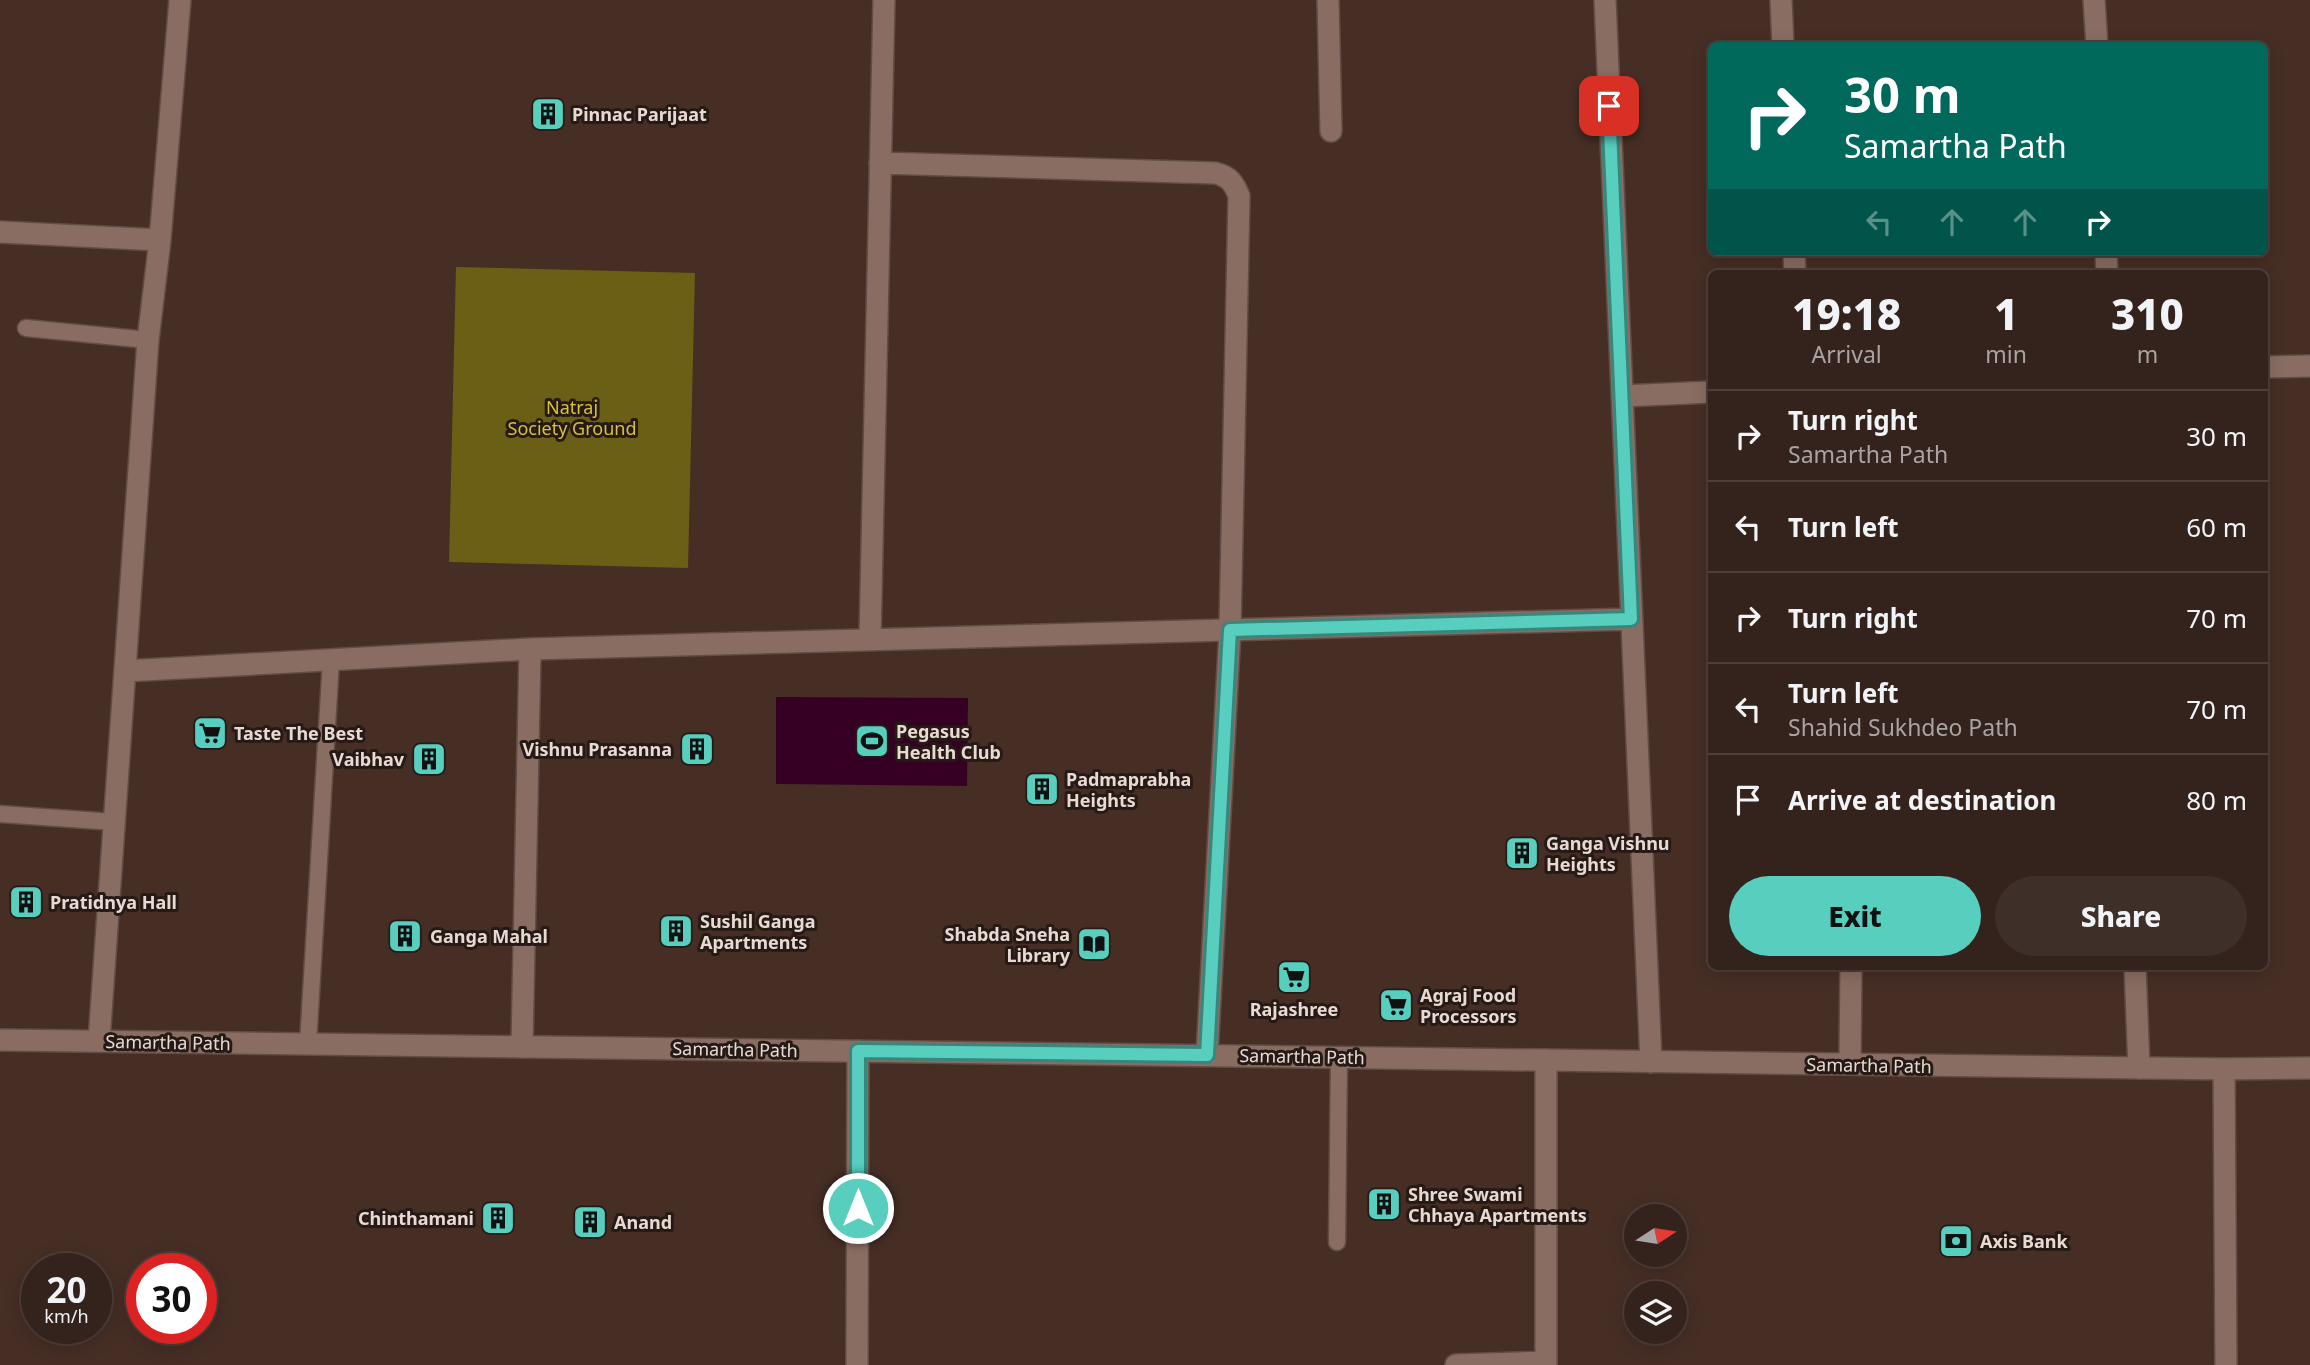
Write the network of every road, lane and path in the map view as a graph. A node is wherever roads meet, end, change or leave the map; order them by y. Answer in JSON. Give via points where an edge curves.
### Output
{"nodes":[{"id":1,"x":180,"y":0,"type":"edge"},
{"id":2,"x":884,"y":0,"type":"edge"},
{"id":3,"x":1328,"y":0,"type":"edge"},
{"id":4,"x":1605,"y":0,"type":"edge"},
{"id":5,"x":1780,"y":0,"type":"edge"},
{"id":6,"x":2094,"y":0,"type":"edge"},
{"id":7,"x":1783,"y":42,"type":"edge"},
{"id":8,"x":2096,"y":42,"type":"edge"},
{"id":9,"x":1331,"y":131,"type":"dead end"},
{"id":10,"x":880,"y":163,"type":"junction"},
{"id":11,"x":0,"y":232,"type":"edge"},
{"id":12,"x":160,"y":240,"type":"junction"},
{"id":13,"x":26,"y":328,"type":"dead end"},
{"id":14,"x":148,"y":340,"type":"junction"},
{"id":15,"x":2310,"y":366,"type":"edge"},
{"id":16,"x":2268,"y":367,"type":"edge"},
{"id":17,"x":1708,"y":391,"type":"edge"},
{"id":18,"x":1622,"y":396,"type":"junction"},
{"id":19,"x":1631,"y":619,"type":"junction"},
{"id":20,"x":1230,"y":630,"type":"junction"},
{"id":21,"x":870,"y":639,"type":"junction"},
{"id":22,"x":530,"y":649,"type":"junction"},
{"id":23,"x":331,"y":660,"type":"junction"},
{"id":24,"x":125,"y":671,"type":"junction"},
{"id":25,"x":0,"y":814,"type":"edge"},
{"id":26,"x":114,"y":822,"type":"junction"},
{"id":27,"x":1851,"y":970,"type":"edge"},
{"id":28,"x":2134,"y":970,"type":"edge"},
{"id":29,"x":0,"y":1040,"type":"edge"},
{"id":30,"x":99,"y":1041,"type":"junction"},
{"id":31,"x":307,"y":1044,"type":"junction"},
{"id":32,"x":522,"y":1047,"type":"junction"},
{"id":33,"x":858,"y":1051,"type":"junction"},
{"id":34,"x":1207,"y":1055,"type":"junction"},
{"id":35,"x":1339,"y":1057,"type":"junction"},
{"id":36,"x":1546,"y":1060,"type":"junction"},
{"id":37,"x":1651,"y":1062,"type":"junction"},
{"id":38,"x":1850,"y":1065,"type":"junction"},
{"id":39,"x":2138,"y":1068,"type":"junction"},
{"id":40,"x":2310,"y":1068,"type":"edge"},
{"id":41,"x":2224,"y":1069,"type":"junction"},
{"id":42,"x":1337,"y":1242,"type":"dead end"},
{"id":43,"x":1546,"y":1364,"type":"edge"},
{"id":44,"x":857,"y":1365,"type":"edge"},
{"id":45,"x":1456,"y":1365,"type":"edge"},
{"id":46,"x":2226,"y":1365,"type":"edge"}],
"edges":[{"from":1,"to":12,"type":"street"},
{"from":2,"to":10,"type":"street"},
{"from":3,"to":9,"type":"street"},
{"from":4,"to":18,"type":"street"},
{"from":5,"to":7,"type":"street"},
{"from":6,"to":8,"type":"street"},
{"from":10,"to":20,"type":"street","via":[[1214,173],[1230,179],[1239,196]]},
{"from":10,"to":21,"type":"street"},
{"from":11,"to":12,"type":"street"},
{"from":12,"to":14,"type":"street"},
{"from":13,"to":14,"type":"lane"},
{"from":14,"to":24,"type":"street"},
{"from":15,"to":16,"type":"street"},
{"from":17,"to":18,"type":"street"},
{"from":18,"to":19,"type":"street"},
{"from":19,"to":20,"type":"street"},
{"from":19,"to":37,"type":"street"},
{"from":20,"to":21,"type":"street"},
{"from":20,"to":34,"type":"street"},
{"from":21,"to":22,"type":"street"},
{"from":22,"to":23,"type":"street"},
{"from":22,"to":32,"type":"street"},
{"from":23,"to":24,"type":"street"},
{"from":23,"to":31,"type":"lane"},
{"from":24,"to":26,"type":"street"},
{"from":25,"to":26,"type":"lane"},
{"from":26,"to":30,"type":"street"},
{"from":27,"to":38,"type":"street"},
{"from":28,"to":39,"type":"street"},
{"from":29,"to":30,"type":"street","name":"Samartha Path"},
{"from":30,"to":31,"type":"street","name":"Samartha Path"},
{"from":31,"to":32,"type":"street","name":"Samartha Path"},
{"from":32,"to":33,"type":"street","name":"Samartha Path"},
{"from":33,"to":34,"type":"street","name":"Samartha Path"},
{"from":33,"to":44,"type":"street"},
{"from":34,"to":35,"type":"street","name":"Samartha Path"},
{"from":35,"to":36,"type":"street","name":"Samartha Path"},
{"from":35,"to":42,"type":"lane"},
{"from":36,"to":37,"type":"street","name":"Samartha Path"},
{"from":36,"to":43,"type":"street"},
{"from":37,"to":38,"type":"street","name":"Samartha Path"},
{"from":38,"to":39,"type":"street","name":"Samartha Path"},
{"from":39,"to":41,"type":"street","name":"Samartha Path"},
{"from":40,"to":41,"type":"street","name":"Samartha Path"},
{"from":41,"to":46,"type":"street"},
{"from":43,"to":45,"type":"street"}]}
